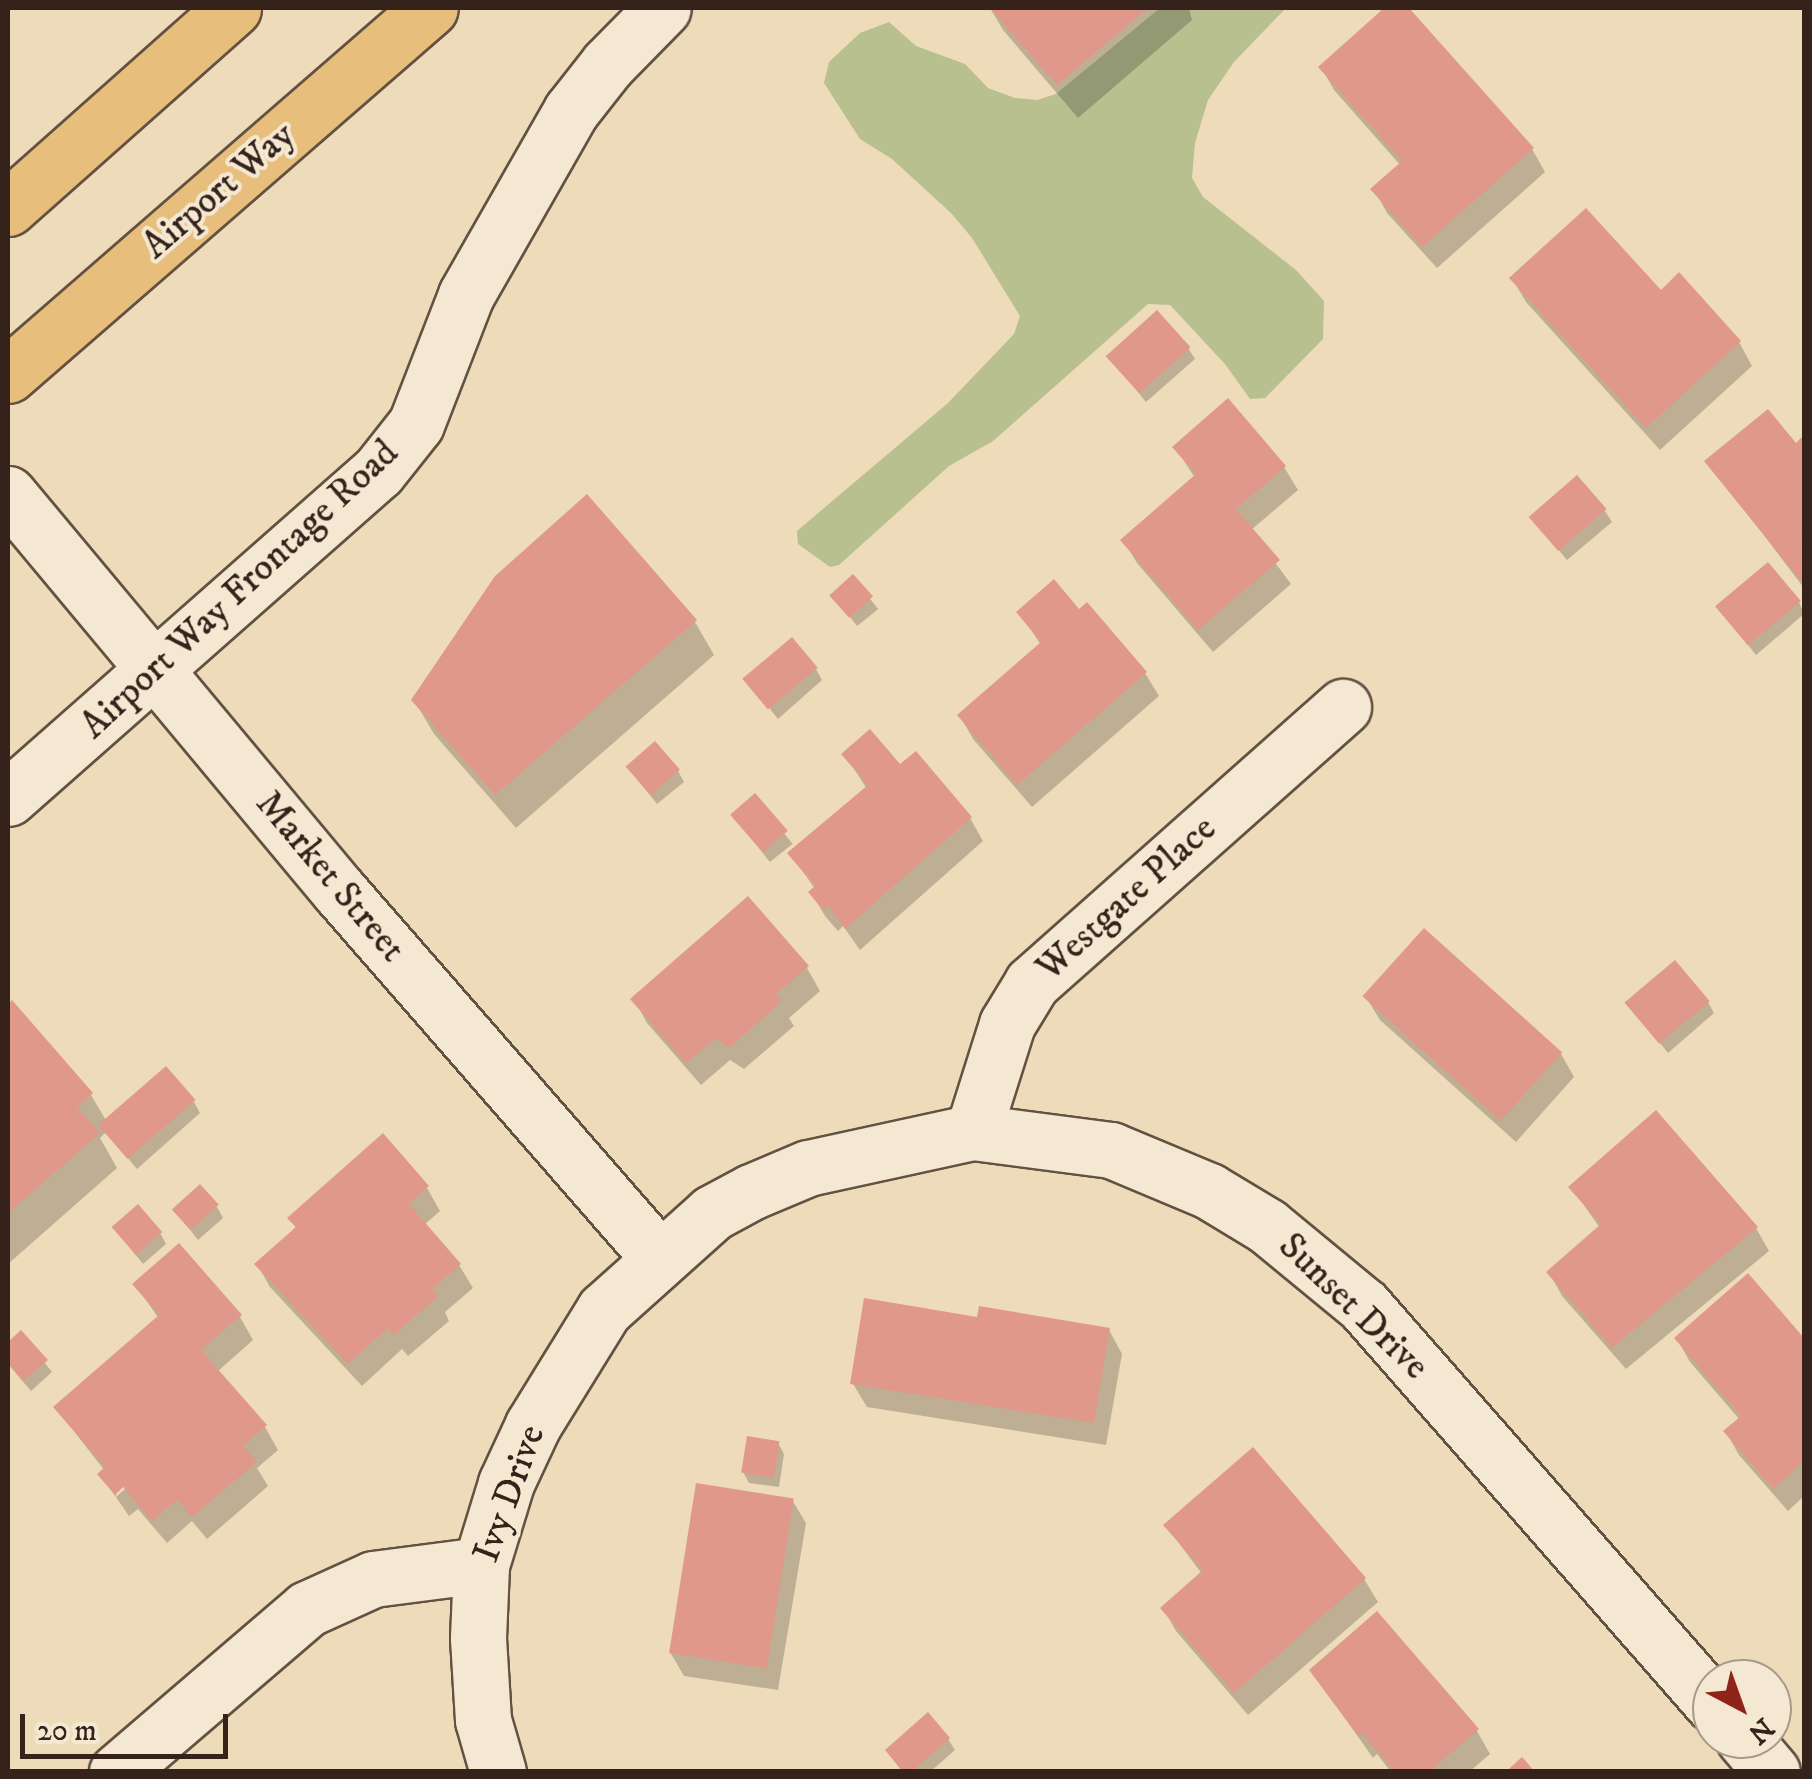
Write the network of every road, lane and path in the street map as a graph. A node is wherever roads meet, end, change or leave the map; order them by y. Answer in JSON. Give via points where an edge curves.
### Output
{"nodes":[{"id":1,"x":233,"y":8,"type":"edge"},
{"id":2,"x":430,"y":8,"type":"edge"},
{"id":3,"x":663,"y":8,"type":"edge"},
{"id":4,"x":8,"y":208,"type":"edge"},
{"id":5,"x":8,"y":375,"type":"edge"},
{"id":6,"x":8,"y":494,"type":"edge"},
{"id":7,"x":156,"y":672,"type":"junction"},
{"id":8,"x":1343,"y":707,"type":"dead end"},
{"id":9,"x":8,"y":798,"type":"edge"},
{"id":10,"x":973,"y":1132,"type":"junction"},
{"id":11,"x":658,"y":1256,"type":"junction"},
{"id":12,"x":481,"y":1564,"type":"junction"},
{"id":13,"x":1692,"y":1680,"type":"edge"},
{"id":14,"x":117,"y":1772,"type":"edge"},
{"id":15,"x":498,"y":1772,"type":"edge"}],
"edges":[{"from":1,"to":4,"type":"main road"},
{"from":2,"to":5,"type":"main road","name":"Airport Way"},
{"from":3,"to":7,"type":"street","name":"Airport Way Frontage Road","via":[[572,111],[466,295],[416,424],[378,472]]},
{"from":6,"to":7,"type":"street","name":"Market Street"},
{"from":7,"to":9,"type":"street","name":"Airport Way Frontage Road"},
{"from":7,"to":11,"type":"street","name":"Market Street"},
{"from":8,"to":10,"type":"street","name":"Westgate Place","via":[[1032,983],[1007,1024]]},
{"from":10,"to":11,"type":"street","name":"Sunset Drive","via":[[782,1178],[712,1212]]},
{"from":10,"to":13,"type":"street","name":"Sunset Drive","via":[[1111,1150],[1210,1191],[1267,1226],[1364,1306]]},
{"from":11,"to":12,"type":"street","name":"Ivy Drive","via":[[604,1310],[556,1380],[506,1483]]},
{"from":12,"to":14,"type":"street","via":[[372,1579],[307,1609]]},
{"from":12,"to":15,"type":"street","name":"Ivy Drive","via":[[483,1720]]}]}
